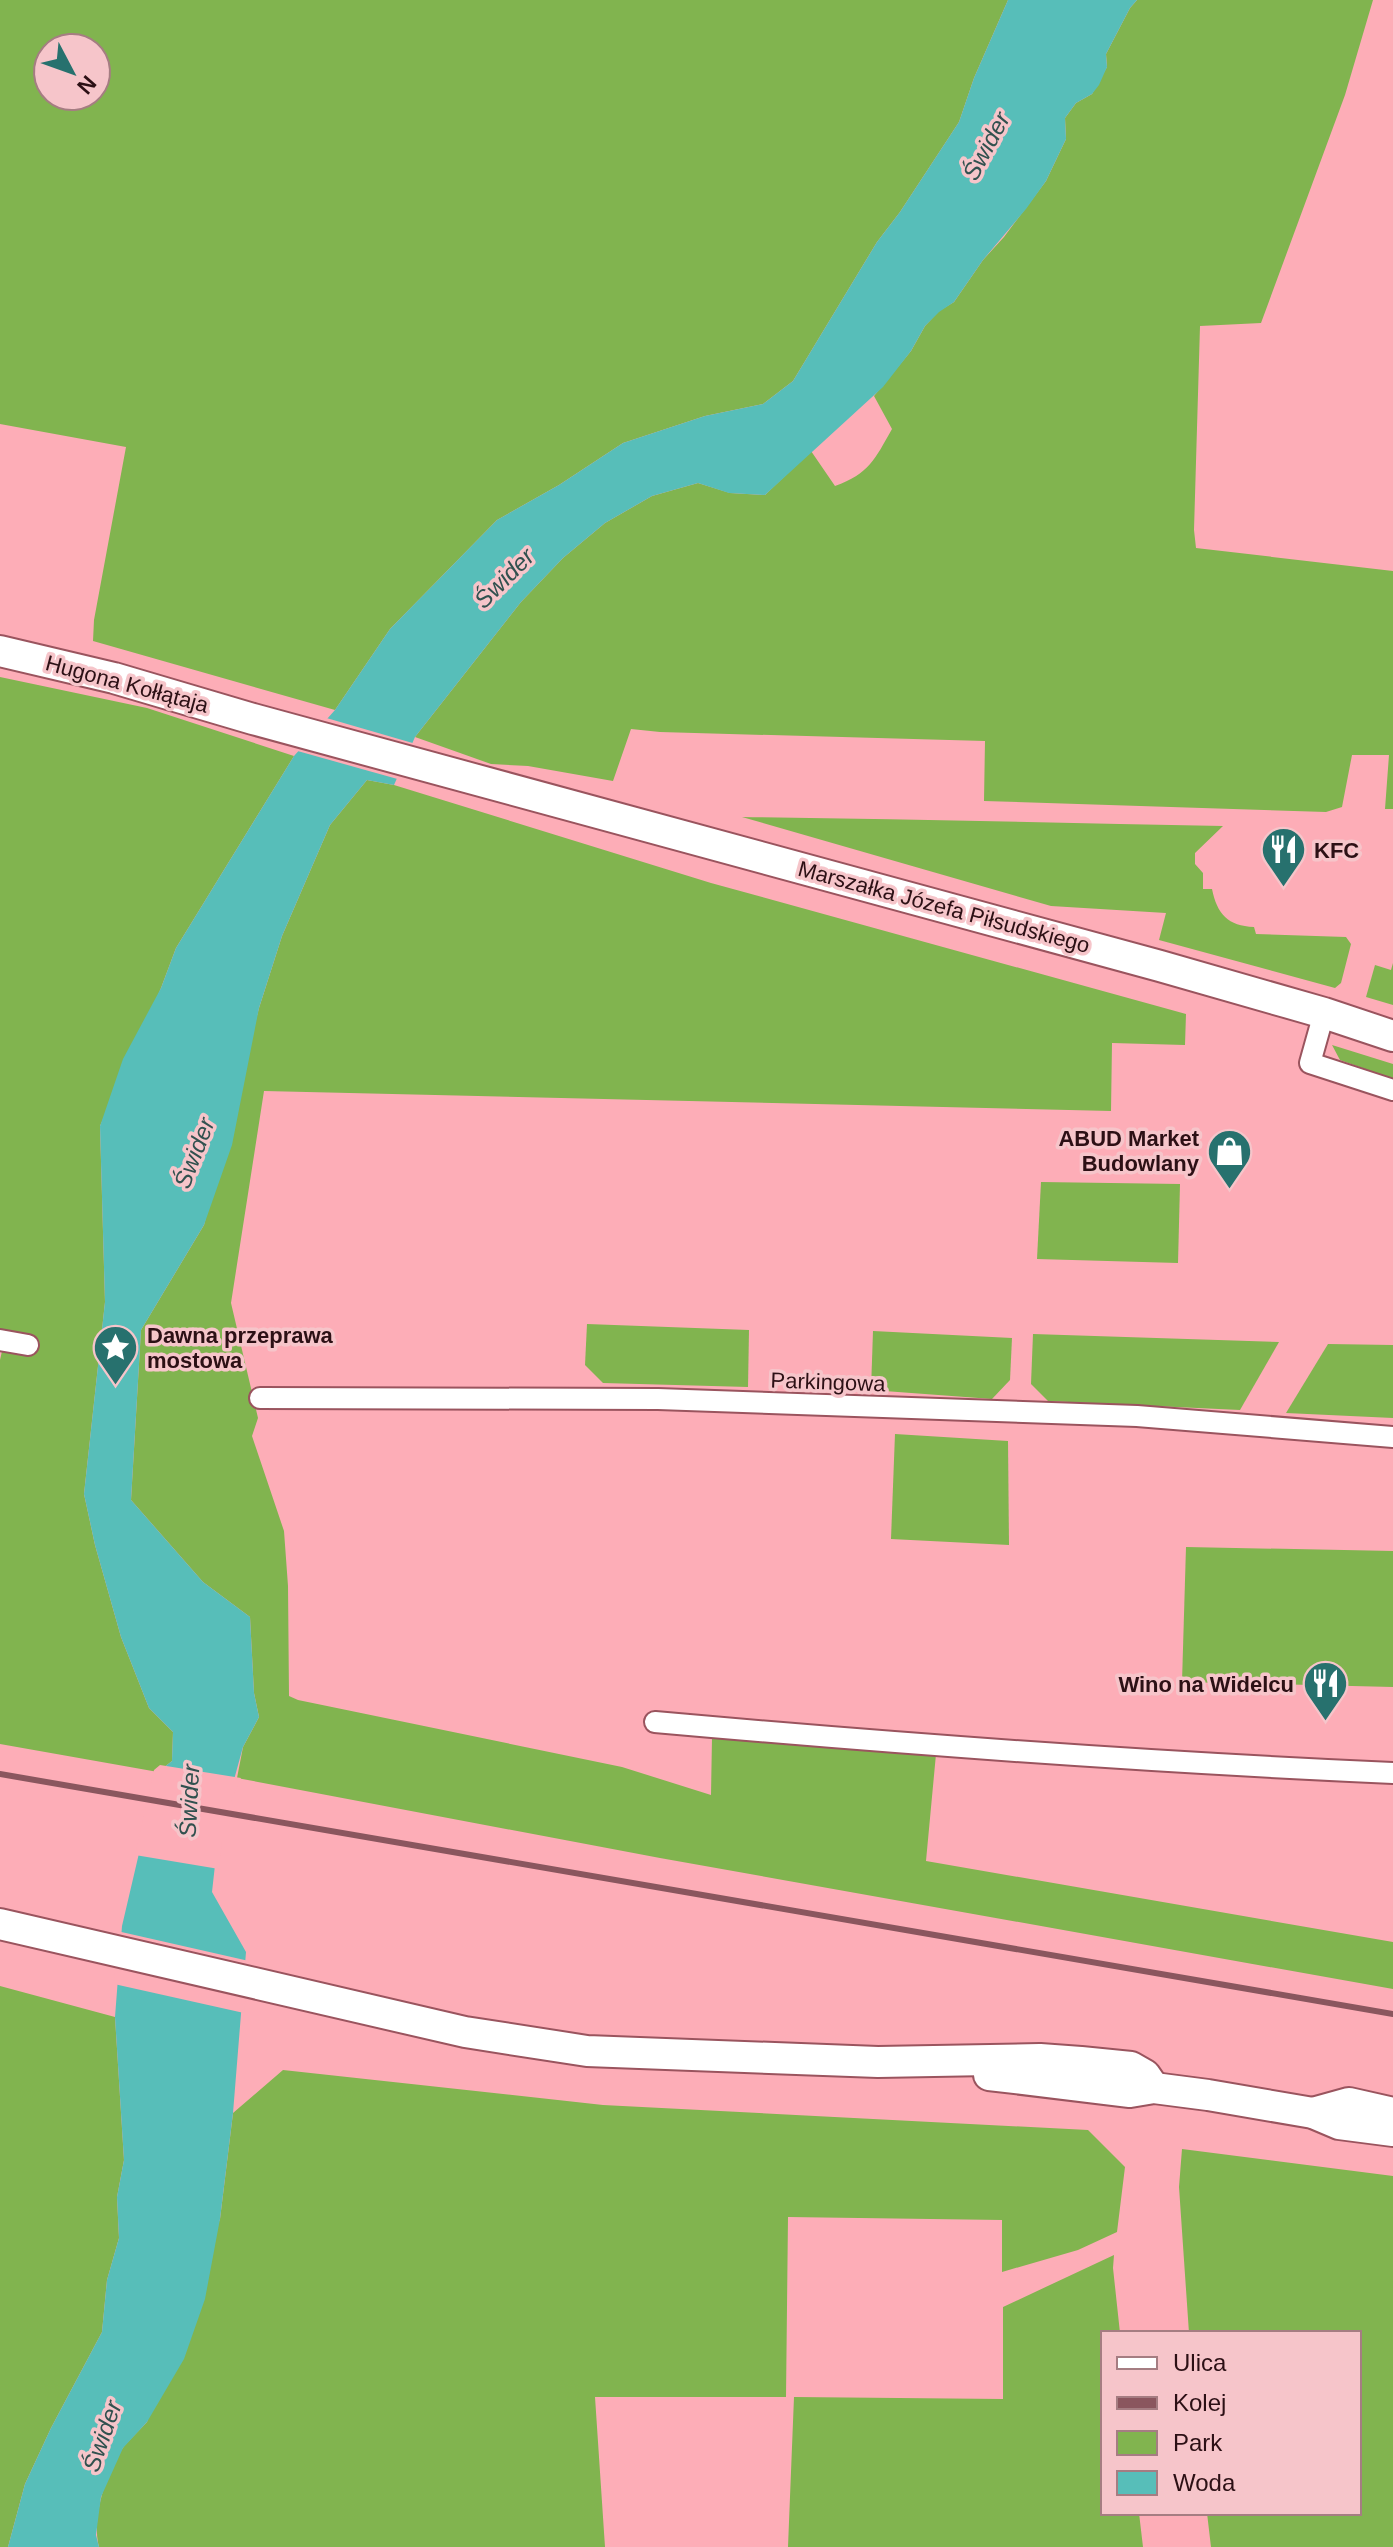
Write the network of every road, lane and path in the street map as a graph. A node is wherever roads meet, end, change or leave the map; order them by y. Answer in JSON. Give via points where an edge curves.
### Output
{"nodes":[{"id":1,"x":0,"y":651,"type":"edge"},
{"id":2,"x":492,"y":785,"type":"joint"},
{"id":3,"x":1324,"y":1013,"type":"junction"},
{"id":4,"x":1393,"y":1036,"type":"edge"},
{"id":5,"x":1393,"y":1090,"type":"edge"},
{"id":6,"x":0,"y":1340,"type":"edge"},
{"id":7,"x":28,"y":1345,"type":"dead end"},
{"id":8,"x":260,"y":1398,"type":"dead end"},
{"id":9,"x":1393,"y":1437,"type":"edge"},
{"id":10,"x":655,"y":1722,"type":"dead end"},
{"id":11,"x":1393,"y":1773,"type":"edge"},
{"id":12,"x":0,"y":1924,"type":"edge"},
{"id":13,"x":1313,"y":2113,"type":"junction"},
{"id":14,"x":1393,"y":2113,"type":"edge"},
{"id":15,"x":1393,"y":2131,"type":"edge"}],
"edges":[{"from":1,"to":2,"type":"main road","name":"Hugona Kołłątaja"},
{"from":2,"to":3,"type":"main road","name":"Marszałka Józefa Piłsudskiego"},
{"from":3,"to":4,"type":"main road","name":"Marszałka Józefa Piłsudskiego"},
{"from":3,"to":5,"type":"street","via":[[1310,1063]]},
{"from":6,"to":7,"type":"street"},
{"from":8,"to":9,"type":"street","name":"Parkingowa","via":[[658,1399],[1137,1416]]},
{"from":10,"to":11,"type":"street","via":[[1033,1753]]},
{"from":12,"to":13,"type":"main road","via":[[465,2032],[587,2051],[1116,2065],[1139,2071],[1154,2088]]},
{"from":13,"to":14,"type":"main road","via":[[1349,2103]]},
{"from":13,"to":15,"type":"main road","via":[[1339,2124]]}]}
